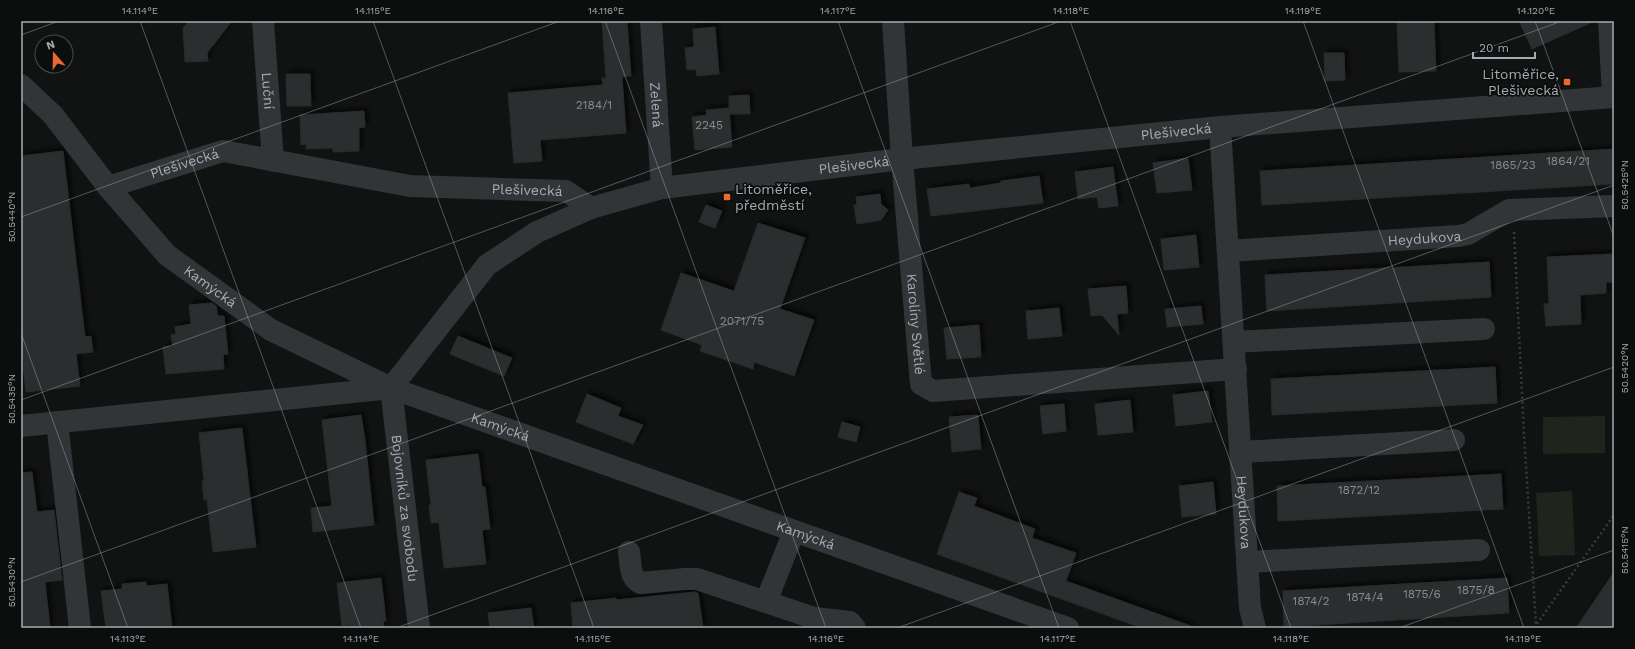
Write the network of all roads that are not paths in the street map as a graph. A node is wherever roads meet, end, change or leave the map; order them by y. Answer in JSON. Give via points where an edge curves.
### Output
{"nodes":[{"id":1,"x":262,"y":21,"type":"edge"},
{"id":2,"x":651,"y":21,"type":"edge"},
{"id":3,"x":893,"y":21,"type":"edge"},
{"id":4,"x":1608,"y":21,"type":"edge"},
{"id":5,"x":21,"y":85,"type":"edge"},
{"id":6,"x":1614,"y":97,"type":"edge"},
{"id":7,"x":1220,"y":127,"type":"junction"},
{"id":8,"x":902,"y":159,"type":"junction"},
{"id":9,"x":272,"y":161,"type":"junction"},
{"id":10,"x":108,"y":187,"type":"junction"},
{"id":11,"x":662,"y":188,"type":"junction"},
{"id":12,"x":1614,"y":206,"type":"edge"},
{"id":13,"x":591,"y":208,"type":"junction"},
{"id":14,"x":1228,"y":252,"type":"junction"},
{"id":15,"x":1484,"y":329,"type":"dead end"},
{"id":16,"x":1234,"y":342,"type":"junction"},
{"id":17,"x":1236,"y":369,"type":"junction"},
{"id":18,"x":391,"y":388,"type":"junction"},
{"id":19,"x":57,"y":422,"type":"junction"},
{"id":20,"x":21,"y":426,"type":"edge"},
{"id":21,"x":1454,"y":440,"type":"dead end"},
{"id":22,"x":1241,"y":452,"type":"junction"},
{"id":23,"x":794,"y":531,"type":"junction"},
{"id":24,"x":1479,"y":550,"type":"dead end"},
{"id":25,"x":629,"y":552,"type":"dead end"},
{"id":26,"x":1248,"y":562,"type":"junction"},
{"id":27,"x":766,"y":602,"type":"junction"},
{"id":28,"x":80,"y":628,"type":"edge"},
{"id":29,"x":419,"y":628,"type":"edge"},
{"id":30,"x":855,"y":628,"type":"edge"},
{"id":31,"x":1068,"y":628,"type":"edge"},
{"id":32,"x":1255,"y":628,"type":"edge"}],
"edges":[{"from":1,"to":9,"type":"street","name":"Luční"},
{"from":2,"to":11,"type":"street","name":"Zelená"},
{"from":3,"to":8,"type":"street","name":"Karolíny Světlé"},
{"from":4,"to":6,"type":"street"},
{"from":5,"to":10,"type":"street","name":"Kamýcká","via":[[53,115]]},
{"from":6,"to":7,"type":"street","name":"Plešivecká"},
{"from":7,"to":8,"type":"street","name":"Plešivecká"},
{"from":7,"to":14,"type":"street","name":"Heydukova"},
{"from":8,"to":11,"type":"street","name":"Plešivecká"},
{"from":8,"to":17,"type":"street","name":"Karolíny Světlé","via":[[921,384],[934,391]]},
{"from":9,"to":10,"type":"street","name":"Plešivecká","via":[[223,151]]},
{"from":9,"to":13,"type":"street","name":"Plešivecká","via":[[410,186],[566,191]]},
{"from":10,"to":18,"type":"street","name":"Kamýcká","via":[[167,255],[270,330]]},
{"from":11,"to":13,"type":"street","name":"Plešivecká"},
{"from":12,"to":14,"type":"street","name":"Heydukova","via":[[1509,210],[1468,234],[1458,236]]},
{"from":13,"to":18,"type":"street","via":[[537,232],[487,265]]},
{"from":14,"to":16,"type":"street","name":"Heydukova"},
{"from":15,"to":16,"type":"street"},
{"from":16,"to":17,"type":"street","name":"Heydukova"},
{"from":17,"to":22,"type":"street","name":"Heydukova"},
{"from":18,"to":19,"type":"street"},
{"from":18,"to":23,"type":"street","name":"Kamýcká"},
{"from":18,"to":29,"type":"street","name":"Bojovníků za svobodu"},
{"from":19,"to":20,"type":"street"},
{"from":19,"to":28,"type":"street"},
{"from":21,"to":22,"type":"street"},
{"from":22,"to":26,"type":"street","name":"Heydukova"},
{"from":23,"to":27,"type":"street"},
{"from":23,"to":31,"type":"street","name":"Kamýcká"},
{"from":24,"to":26,"type":"street"},
{"from":25,"to":27,"type":"street","via":[[635,581],[641,583],[697,579]]},
{"from":26,"to":32,"type":"street","name":"Heydukova","via":[[1250,608]]},
{"from":27,"to":30,"type":"street","via":[[814,618],[850,622]]}]}
